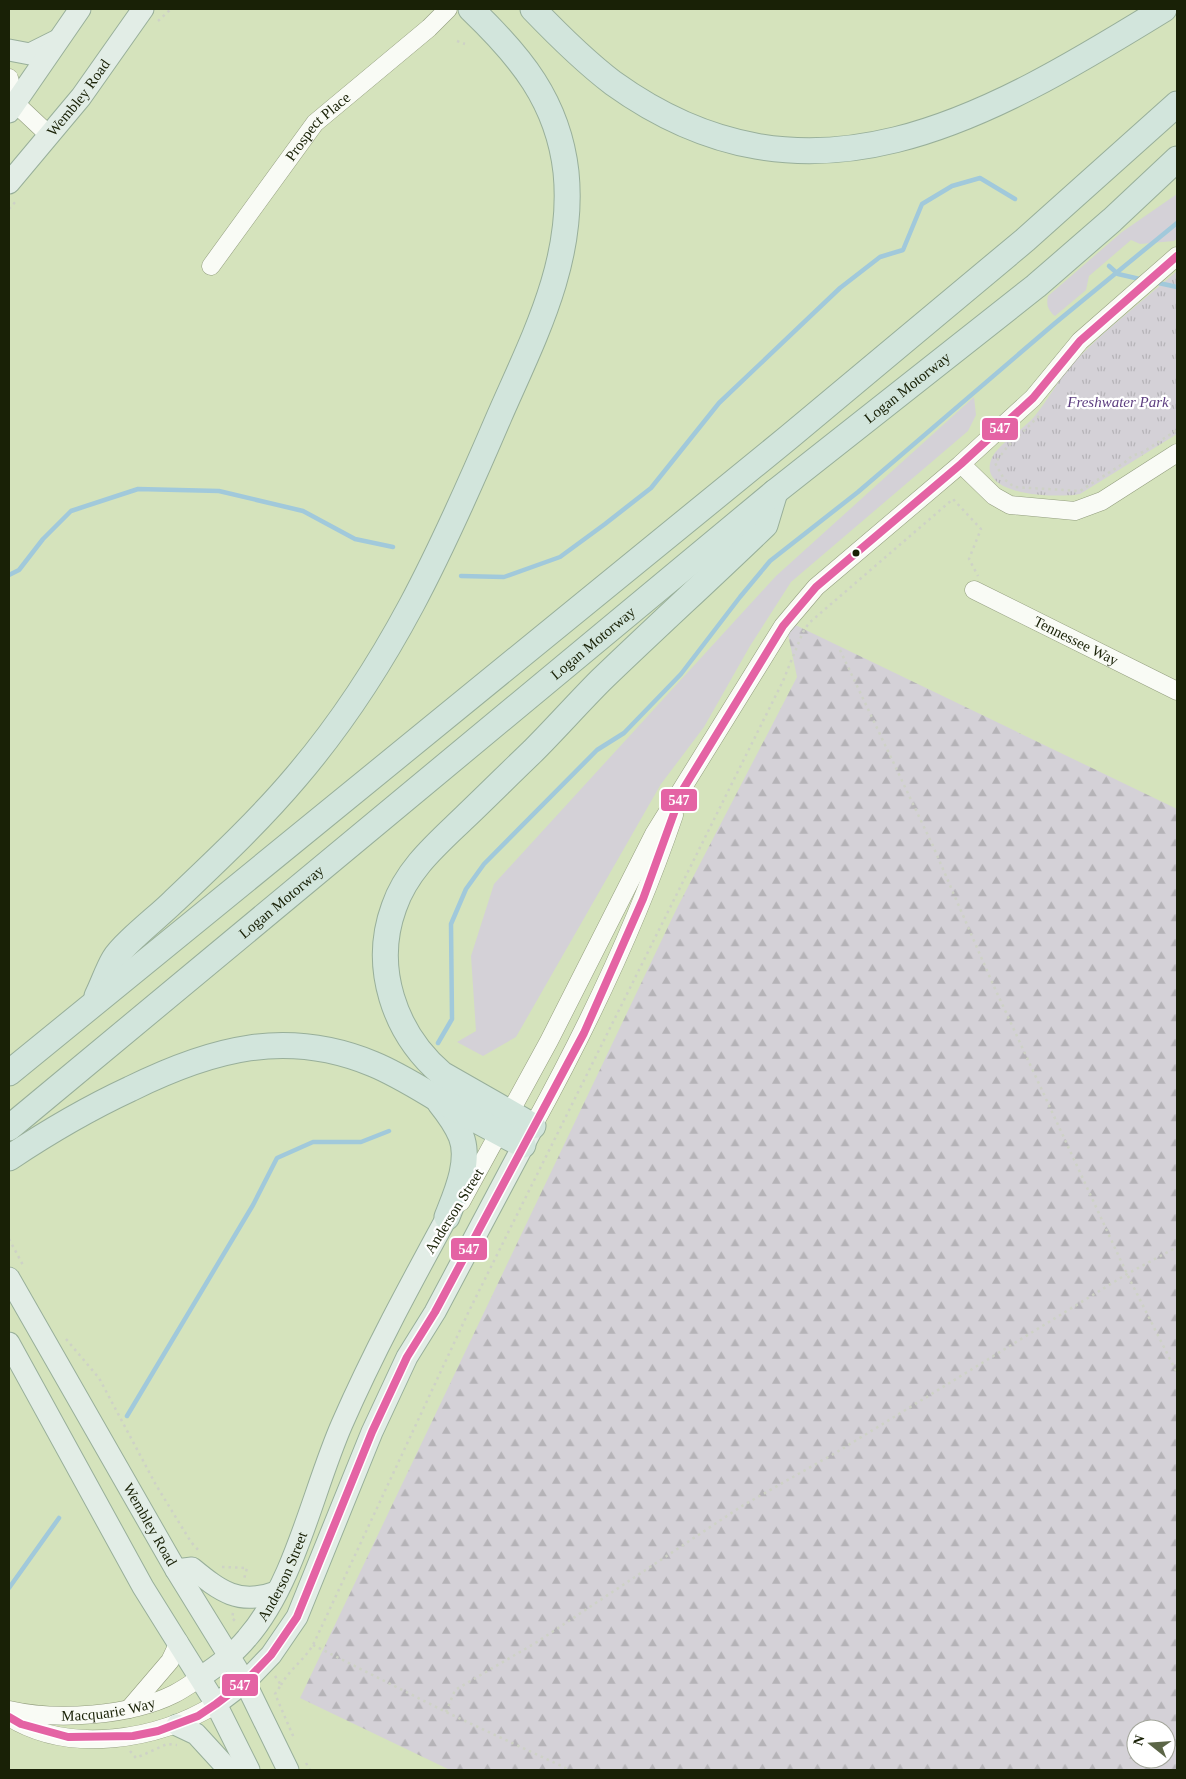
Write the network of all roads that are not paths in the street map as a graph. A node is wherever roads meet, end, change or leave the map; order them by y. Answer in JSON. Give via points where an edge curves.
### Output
{"nodes":[{"id":1,"x":80,"y":9,"type":"edge"},
{"id":2,"x":143,"y":9,"type":"edge"},
{"id":3,"x":448,"y":9,"type":"edge"},
{"id":4,"x":472,"y":9,"type":"edge"},
{"id":5,"x":533,"y":9,"type":"edge"},
{"id":6,"x":1164,"y":9,"type":"edge"},
{"id":7,"x":58,"y":40,"type":"junction"},
{"id":8,"x":9,"y":50,"type":"edge"},
{"id":9,"x":9,"y":78,"type":"edge"},
{"id":10,"x":1177,"y":104,"type":"edge"},
{"id":11,"x":11,"y":105,"type":"edge"},
{"id":12,"x":50,"y":135,"type":"junction"},
{"id":13,"x":1177,"y":159,"type":"edge"},
{"id":14,"x":9,"y":183,"type":"edge"},
{"id":15,"x":1177,"y":256,"type":"edge"},
{"id":16,"x":211,"y":266,"type":"dead end"},
{"id":17,"x":1177,"y":453,"type":"edge"},
{"id":18,"x":961,"y":464,"type":"junction"},
{"id":19,"x":775,"y":492,"type":"junction"},
{"id":20,"x":974,"y":590,"type":"road end"},
{"id":21,"x":1177,"y":691,"type":"edge"},
{"id":22,"x":682,"y":791,"type":"junction"},
{"id":23,"x":95,"y":1001,"type":"junction"},
{"id":24,"x":9,"y":1073,"type":"edge"},
{"id":25,"x":437,"y":1098,"type":"junction"},
{"id":26,"x":505,"y":1123,"type":"junction"},
{"id":27,"x":9,"y":1128,"type":"edge"},
{"id":28,"x":528,"y":1135,"type":"junction"},
{"id":29,"x":9,"y":1158,"type":"edge"},
{"id":30,"x":447,"y":1217,"type":"junction"},
{"id":31,"x":18,"y":1275,"type":"edge"},
{"id":32,"x":9,"y":1343,"type":"edge"},
{"id":33,"x":176,"y":1570,"type":"junction"},
{"id":34,"x":276,"y":1592,"type":"junction"},
{"id":35,"x":179,"y":1642,"type":"junction"},
{"id":36,"x":228,"y":1658,"type":"junction"},
{"id":37,"x":201,"y":1677,"type":"junction"},
{"id":38,"x":245,"y":1682,"type":"junction"},
{"id":39,"x":216,"y":1704,"type":"junction"},
{"id":40,"x":129,"y":1709,"type":"junction"},
{"id":41,"x":9,"y":1710,"type":"edge"},
{"id":42,"x":9,"y":1717,"type":"edge"},
{"id":43,"x":177,"y":1725,"type":"junction"},
{"id":44,"x":230,"y":1770,"type":"edge"},
{"id":45,"x":249,"y":1770,"type":"edge"},
{"id":46,"x":288,"y":1770,"type":"edge"}],
"edges":[{"from":1,"to":7,"type":"main road"},
{"from":2,"to":12,"type":"main road","name":"Wembley Road"},
{"from":3,"to":16,"type":"street","name":"Prospect Place","via":[[315,123]]},
{"from":4,"to":23,"type":"highway","via":[[527,69],[547,107],[562,150],[567,194],[564,239],[560,266],[542,321],[427,579],[365,687],[338,725],[256,822],[115,957]]},
{"from":5,"to":6,"type":"highway","via":[[591,66],[640,101],[666,114],[722,138],[757,146],[824,151],[852,150],[910,138],[970,115],[1064,69]]},
{"from":7,"to":8,"type":"main road","via":[[30,54]]},
{"from":7,"to":11,"type":"main road"},
{"from":9,"to":11,"type":"street"},
{"from":10,"to":23,"type":"highway","via":[[1073,200],[918,329]]},
{"from":11,"to":12,"type":"street"},
{"from":12,"to":14,"type":"main road","name":"Wembley Road"},
{"from":13,"to":19,"type":"highway","name":"Logan Motorway","via":[[1036,286]]},
{"from":15,"to":18,"type":"street","name":"Anderson Street","via":[[1066,355],[1033,398]]},
{"from":17,"to":18,"type":"street","via":[[1102,501],[1075,511],[1010,504],[994,496]]},
{"from":18,"to":22,"type":"street","name":"Anderson Street","via":[[816,587],[799,606],[783,626]]},
{"from":19,"to":26,"type":"highway","via":[[766,525],[600,681],[425,856],[413,870],[398,898],[389,923],[385,959],[391,997],[405,1031],[428,1063]]},
{"from":19,"to":27,"type":"highway","name":"Logan Motorway"},
{"from":20,"to":21,"type":"street","name":"Tennessee Way"},
{"from":22,"to":26,"type":"street","name":"Anderson Street","via":[[654,834]]},
{"from":22,"to":28,"type":"street","name":"Anderson Street","via":[[615,966],[584,1032]]},
{"from":23,"to":24,"type":"highway"},
{"from":25,"to":26,"type":"highway"},
{"from":25,"to":29,"type":"highway","via":[[374,1064],[330,1050],[278,1045],[235,1049],[194,1060],[139,1084],[76,1116]]},
{"from":25,"to":30,"type":"highway","via":[[464,1147],[458,1187]]},
{"from":26,"to":28,"type":"highway"},
{"from":26,"to":30,"type":"street","name":"Anderson Street","via":[[464,1199]]},
{"from":28,"to":38,"type":"main road","name":"Anderson Street","via":[[439,1304],[407,1357],[369,1440],[297,1617],[271,1655]]},
{"from":30,"to":34,"type":"main road","name":"Anderson Street","via":[[400,1303],[341,1425],[321,1484]]},
{"from":31,"to":33,"type":"main road","name":"Wembley Road"},
{"from":32,"to":35,"type":"main road","via":[[143,1587]]},
{"from":33,"to":34,"type":"main road","via":[[192,1568],[239,1597],[260,1598]]},
{"from":33,"to":36,"type":"main road","name":"Wembley Road"},
{"from":34,"to":36,"type":"main road","name":"Anderson Street","via":[[248,1638]]},
{"from":35,"to":37,"type":"main road"},
{"from":35,"to":40,"type":"street","via":[[170,1661]]},
{"from":36,"to":37,"type":"main road","name":"Anderson Street"},
{"from":36,"to":38,"type":"main road","name":"Wembley Road"},
{"from":37,"to":39,"type":"main road"},
{"from":37,"to":40,"type":"street","name":"Macquarie Way","via":[[174,1694]]},
{"from":38,"to":39,"type":"main road","name":"Anderson Street"},
{"from":38,"to":46,"type":"main road","name":"Wembley Road"},
{"from":39,"to":43,"type":"street","name":"Macquarie Way"},
{"from":39,"to":45,"type":"main road"},
{"from":40,"to":41,"type":"street","name":"Macquarie Way","via":[[90,1714]]},
{"from":42,"to":43,"type":"street","name":"Macquarie Way","via":[[21,1724],[68,1737],[117,1737]]},
{"from":43,"to":44,"type":"main road","via":[[196,1734]]}]}
